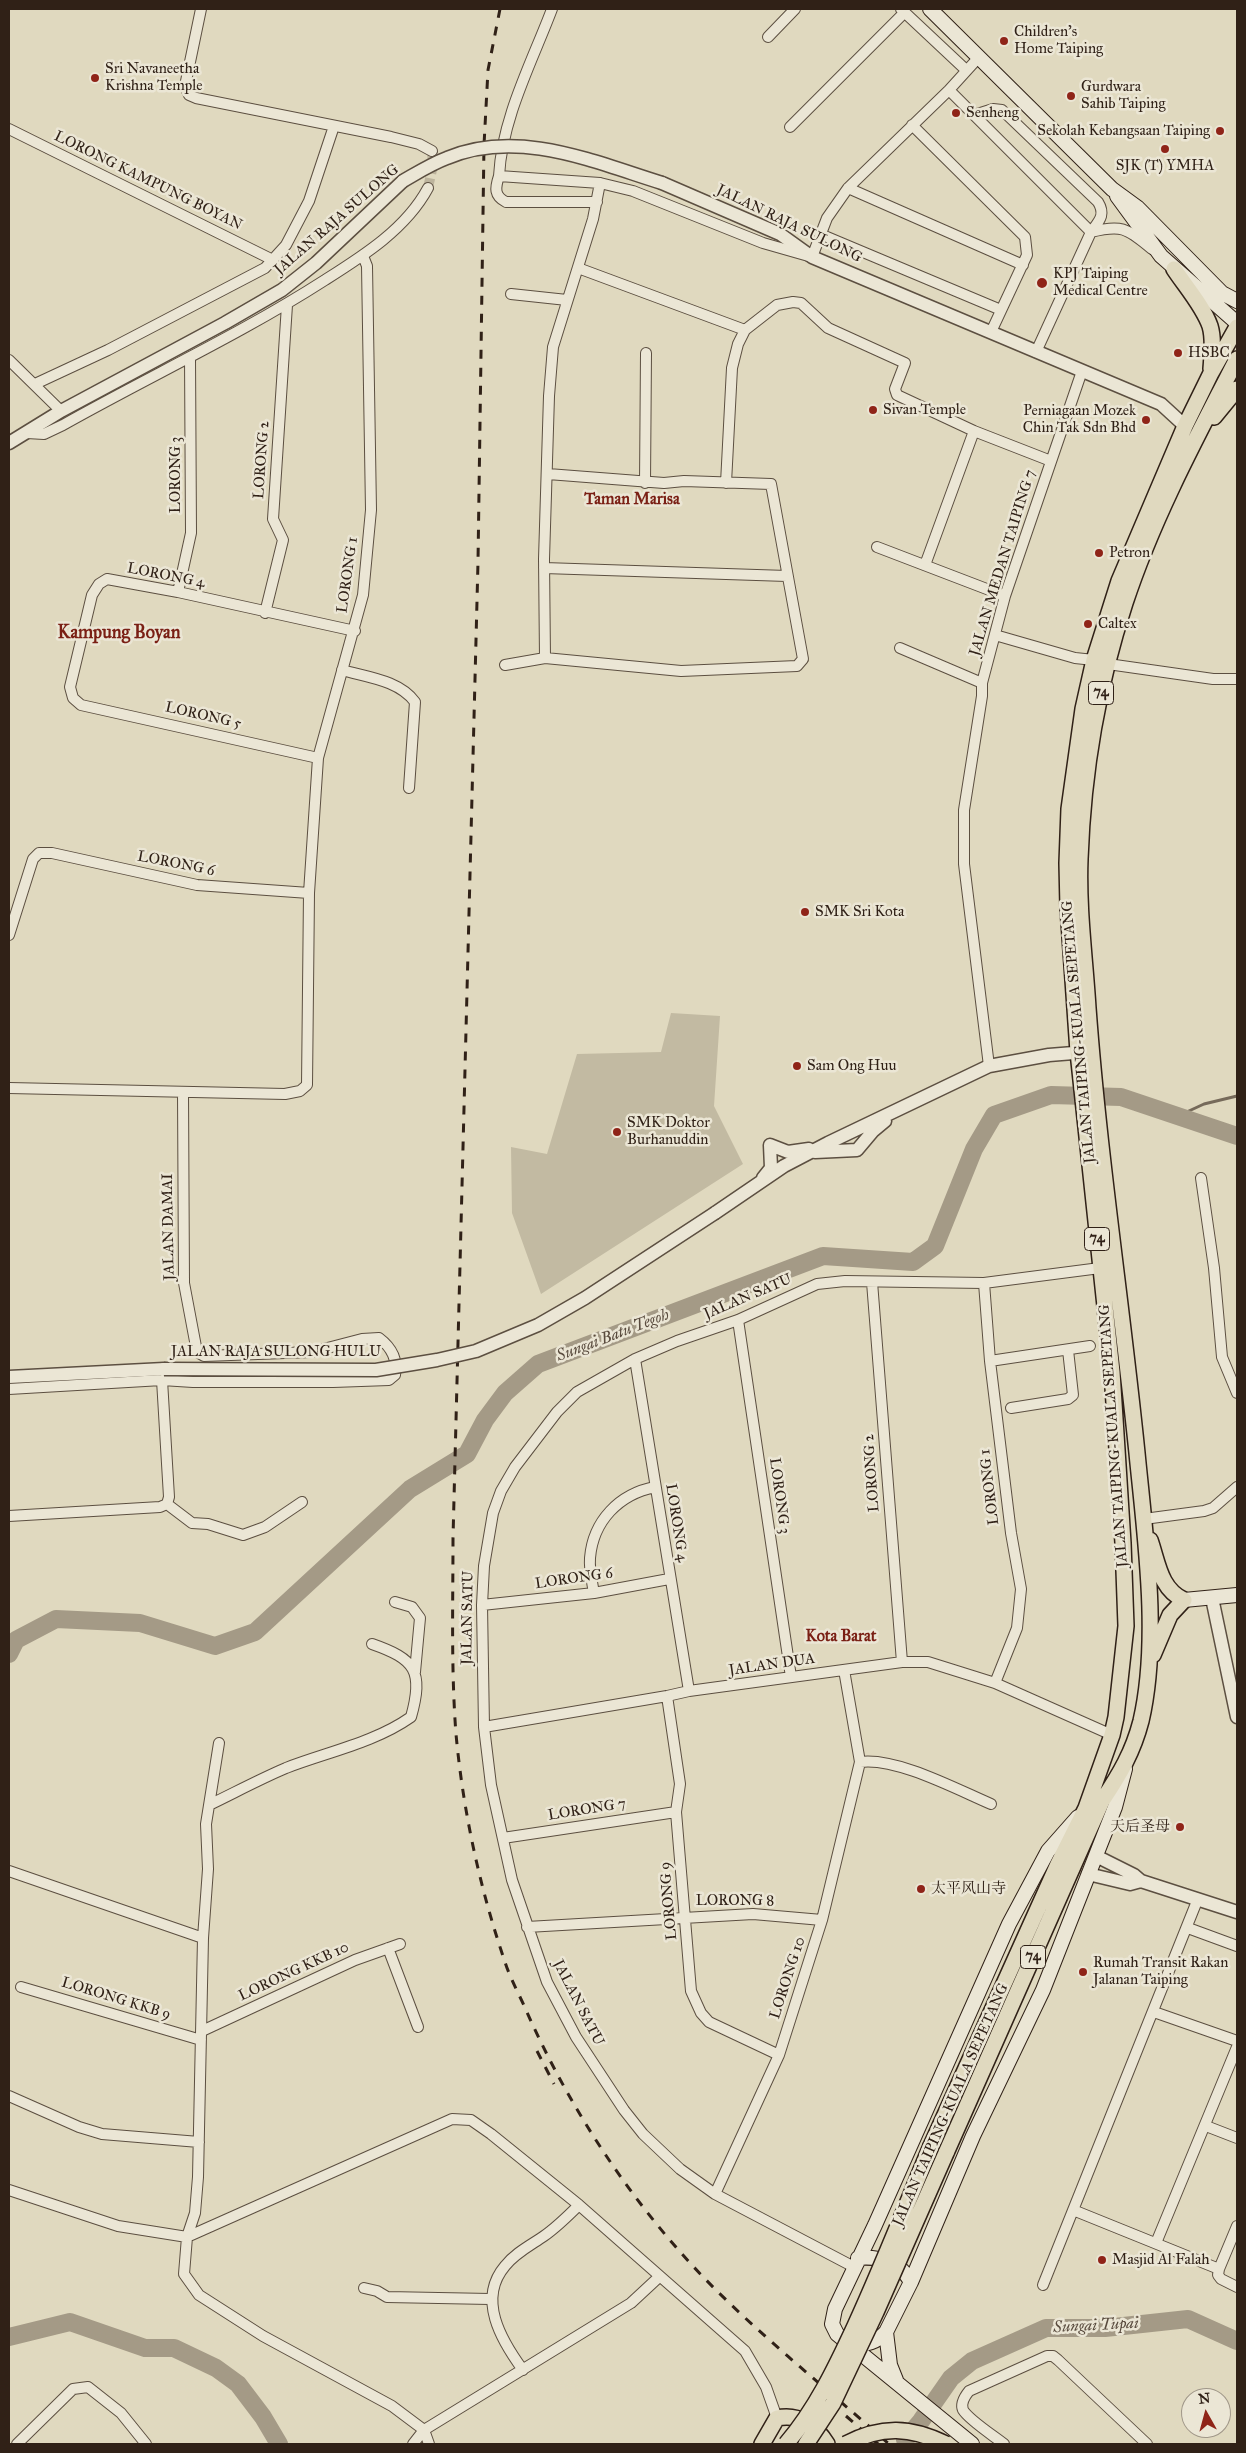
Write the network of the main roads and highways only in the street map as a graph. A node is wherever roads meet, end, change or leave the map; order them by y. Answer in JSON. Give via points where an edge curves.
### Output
{"nodes":[{"id":1,"x":930,"y":9,"type":"edge"},
{"id":2,"x":1112,"y":189,"type":"junction"},
{"id":3,"x":1174,"y":270,"type":"junction"},
{"id":4,"x":1237,"y":301,"type":"edge"},
{"id":5,"x":1237,"y":323,"type":"edge"},
{"id":6,"x":1237,"y":327,"type":"edge"},
{"id":7,"x":1237,"y":359,"type":"edge"},
{"id":8,"x":1211,"y":373,"type":"junction"},
{"id":9,"x":1237,"y":390,"type":"edge"},
{"id":10,"x":1189,"y":451,"type":"junction"},
{"id":11,"x":1101,"y":662,"type":"junction"},
{"id":12,"x":1090,"y":1105,"type":"junction"},
{"id":13,"x":1144,"y":1519,"type":"junction"},
{"id":14,"x":1237,"y":1595,"type":"edge"},
{"id":15,"x":1184,"y":1600,"type":"junction"},
{"id":16,"x":1149,"y":1646,"type":"junction"},
{"id":17,"x":1124,"y":1655,"type":"junction"},
{"id":18,"x":1149,"y":1669,"type":"junction"},
{"id":19,"x":1127,"y":1764,"type":"junction"},
{"id":20,"x":1086,"y":1808,"type":"junction"},
{"id":21,"x":856,"y":2262,"type":"junction"},
{"id":22,"x":911,"y":2282,"type":"junction"},
{"id":23,"x":886,"y":2332,"type":"junction"},
{"id":24,"x":851,"y":2346,"type":"junction"},
{"id":25,"x":896,"y":2380,"type":"junction"},
{"id":26,"x":762,"y":2444,"type":"edge"},
{"id":27,"x":786,"y":2444,"type":"edge"},
{"id":28,"x":806,"y":2444,"type":"edge"},
{"id":29,"x":827,"y":2444,"type":"edge"},
{"id":30,"x":846,"y":2444,"type":"edge"},
{"id":31,"x":946,"y":2444,"type":"edge"},
{"id":32,"x":972,"y":2444,"type":"edge"}],
"edges":[{"from":1,"to":2,"type":"main road"},
{"from":2,"to":3,"type":"main road","via":[[1160,256]]},
{"from":2,"to":4,"type":"main road","via":[[1138,208],[1222,293]]},
{"from":3,"to":5,"type":"main road"},
{"from":3,"to":8,"type":"main road","via":[[1210,326]]},
{"from":6,"to":8,"type":"main road","name":"JALAN TAIPING-KUALA SEPETANG","number":"74"},
{"from":7,"to":10,"type":"main road","name":"JALAN TAIPING-KUALA SEPETANG","number":"74"},
{"from":8,"to":11,"type":"main road","name":"JALAN TAIPING-KUALA SEPETANG","number":"74","via":[[1119,581]]},
{"from":9,"to":10,"type":"main road"},
{"from":10,"to":11,"type":"main road","name":"JALAN TAIPING-KUALA SEPETANG","number":"74"},
{"from":11,"to":12,"type":"main road","name":"JALAN TAIPING-KUALA SEPETANG","number":"74","via":[[1083,805],[1080,863],[1084,1052]]},
{"from":12,"to":13,"type":"main road","name":"JALAN TAIPING-KUALA SEPETANG","number":"74","via":[[1124,1334]]},
{"from":12,"to":17,"type":"main road","name":"JALAN TAIPING-KUALA SEPETANG","number":"74","via":[[1100,1268],[1112,1372],[1118,1466],[1125,1597]]},
{"from":13,"to":15,"type":"main road","via":[[1166,1587]]},
{"from":13,"to":16,"type":"main road","name":"JALAN TAIPING-KUALA SEPETANG","number":"74"},
{"from":14,"to":15,"type":"main road"},
{"from":15,"to":18,"type":"main road","via":[[1170,1615]]},
{"from":16,"to":17,"type":"main road","via":[[1139,1639]]},
{"from":16,"to":18,"type":"main road","name":"JALAN TAIPING-KUALA SEPETANG","number":"74"},
{"from":17,"to":20,"type":"main road","name":"JALAN TAIPING-KUALA SEPETANG","number":"74","via":[[1112,1734]]},
{"from":18,"to":19,"type":"main road","name":"JALAN TAIPING-KUALA SEPETANG","number":"74","via":[[1141,1721]]},
{"from":19,"to":22,"type":"main road","via":[[1115,1807],[1042,1990],[973,2136]]},
{"from":19,"to":28,"type":"main road","name":"JALAN TAIPING-KUALA SEPETANG","number":"74","bridge":true,"via":[[1102,1801],[876,2312],[833,2403]]},
{"from":20,"to":21,"type":"main road","via":[[1048,1851],[1009,1924]]},
{"from":20,"to":27,"type":"main road","name":"JALAN TAIPING-KUALA SEPETANG","number":"74","bridge":true,"via":[[931,2146],[841,2356],[816,2404]]},
{"from":21,"to":22,"type":"main road","via":[[880,2258],[904,2270]]},
{"from":21,"to":24,"type":"main road","via":[[835,2309],[832,2324],[837,2334]]},
{"from":22,"to":23,"type":"main road"},
{"from":23,"to":24,"type":"main road","via":[[870,2344]]},
{"from":23,"to":25,"type":"main road","via":[[890,2365]]},
{"from":24,"to":25,"type":"main road"},
{"from":25,"to":32,"type":"main road"},
{"from":26,"to":29,"type":"main road","via":[[777,2418],[795,2418],[810,2424]]},
{"from":30,"to":31,"type":"main road","bridge":true,"via":[[887,2430],[904,2430],[920,2432]]}]}
